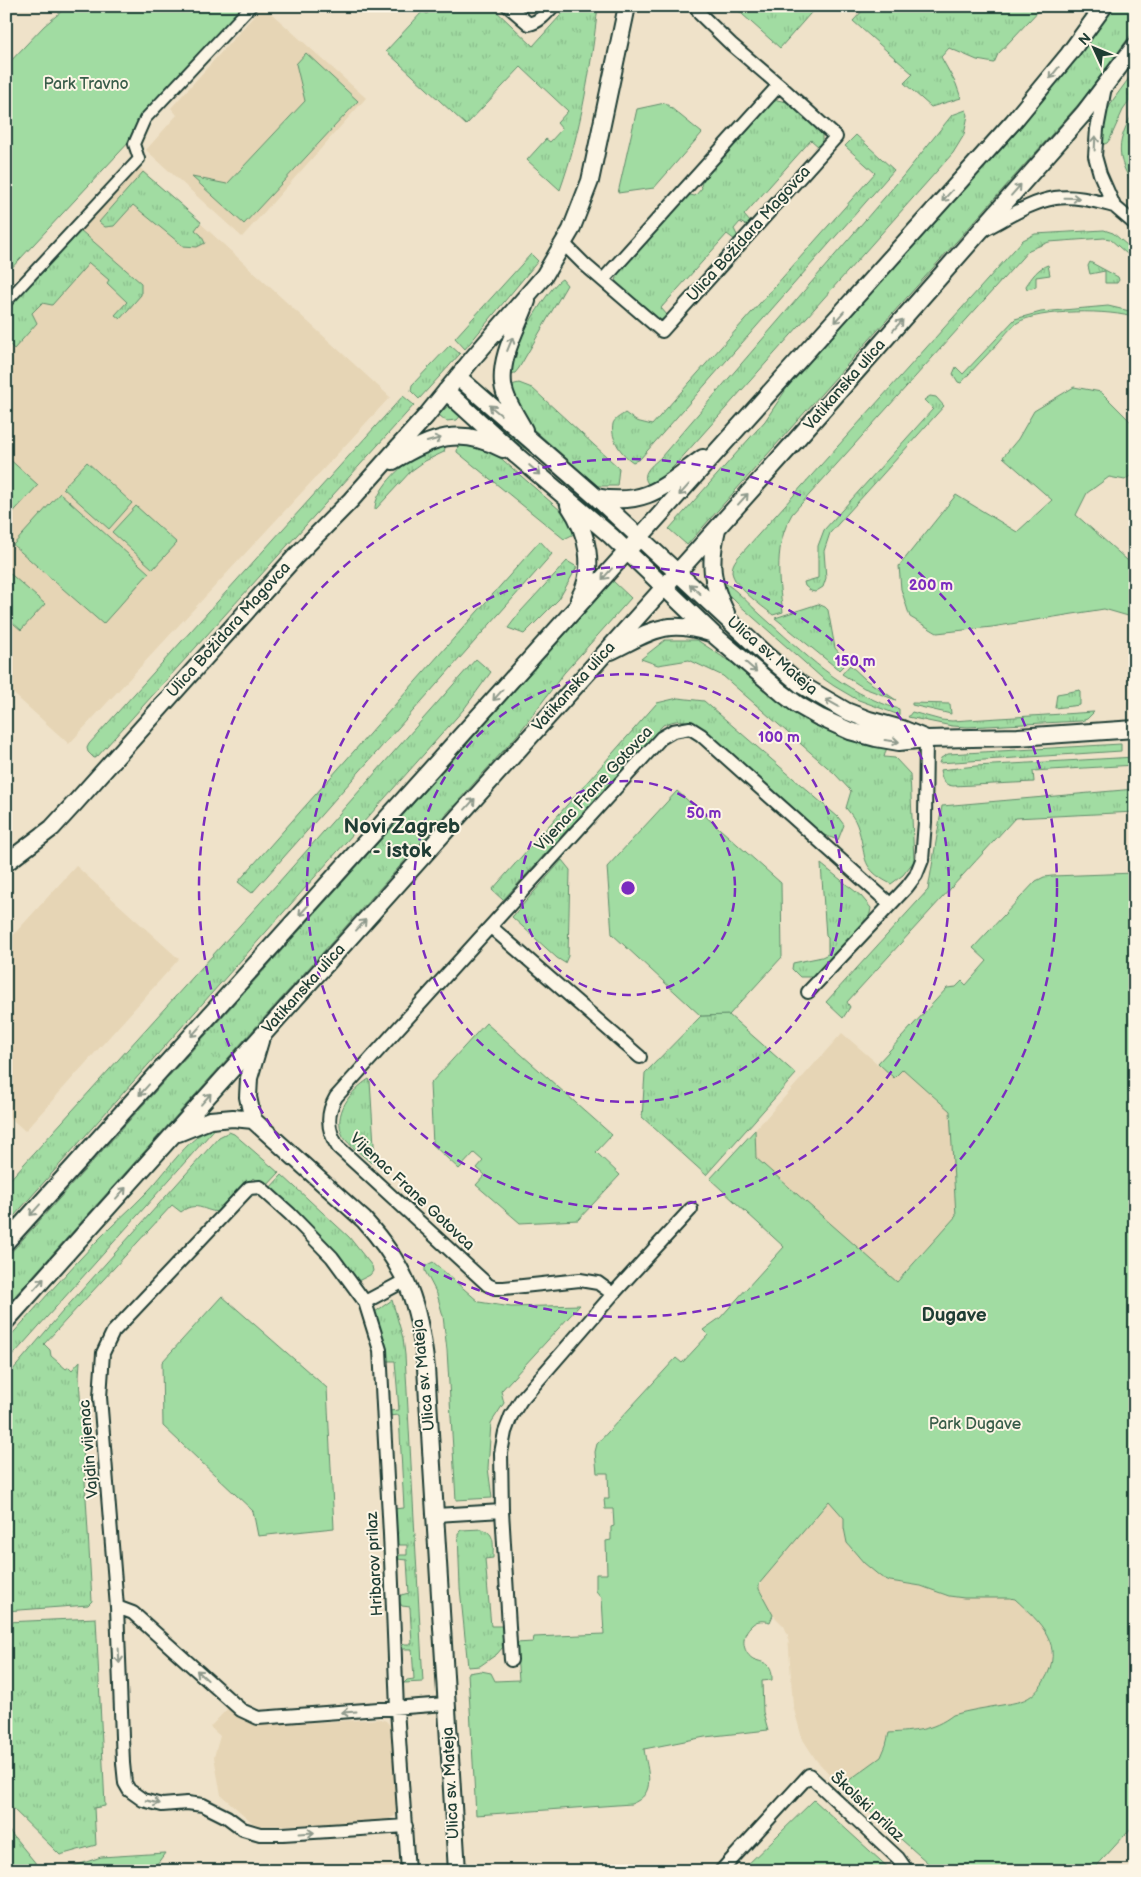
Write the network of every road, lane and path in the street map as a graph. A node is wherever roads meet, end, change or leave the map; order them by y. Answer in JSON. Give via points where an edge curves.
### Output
{"nodes":[{"id":1,"x":251,"y":6,"type":"edge"},
{"id":2,"x":508,"y":6,"type":"edge"},
{"id":3,"x":553,"y":6,"type":"edge"},
{"id":4,"x":627,"y":6,"type":"edge"},
{"id":5,"x":696,"y":6,"type":"edge"},
{"id":6,"x":1104,"y":6,"type":"edge"},
{"id":7,"x":1135,"y":46,"type":"edge"},
{"id":8,"x":779,"y":85,"type":"junction"},
{"id":9,"x":1105,"y":87,"type":"junction"},
{"id":10,"x":1114,"y":206,"type":"junction"},
{"id":11,"x":1135,"y":224,"type":"edge"},
{"id":12,"x":979,"y":233,"type":"junction"},
{"id":13,"x":564,"y":244,"type":"junction"},
{"id":14,"x":603,"y":280,"type":"junction"},
{"id":15,"x":530,"y":294,"type":"junction"},
{"id":16,"x":6,"y":302,"type":"edge"},
{"id":17,"x":458,"y":377,"type":"junction"},
{"id":18,"x":446,"y":391,"type":"junction"},
{"id":19,"x":529,"y":439,"type":"junction"},
{"id":20,"x":728,"y":441,"type":"junction"},
{"id":21,"x":517,"y":456,"type":"junction"},
{"id":22,"x":376,"y":472,"type":"junction"},
{"id":23,"x":561,"y":492,"type":"junction"},
{"id":24,"x":596,"y":497,"type":"junction"},
{"id":25,"x":718,"y":527,"type":"junction"},
{"id":26,"x":640,"y":538,"type":"junction"},
{"id":27,"x":628,"y":552,"type":"junction"},
{"id":28,"x":677,"y":572,"type":"junction"},
{"id":29,"x":664,"y":587,"type":"junction"},
{"id":30,"x":569,"y":617,"type":"junction"},
{"id":31,"x":731,"y":622,"type":"junction"},
{"id":32,"x":714,"y":635,"type":"junction"},
{"id":33,"x":603,"y":655,"type":"junction"},
{"id":34,"x":1135,"y":729,"type":"edge"},
{"id":35,"x":926,"y":739,"type":"junction"},
{"id":36,"x":6,"y":863,"type":"edge"},
{"id":37,"x":890,"y":904,"type":"junction"},
{"id":38,"x":491,"y":927,"type":"junction"},
{"id":39,"x":808,"y":992,"type":"dead end"},
{"id":40,"x":261,"y":1037,"type":"junction"},
{"id":41,"x":640,"y":1057,"type":"dead end"},
{"id":42,"x":253,"y":1120,"type":"junction"},
{"id":43,"x":174,"y":1135,"type":"junction"},
{"id":44,"x":691,"y":1210,"type":"dead end"},
{"id":45,"x":6,"y":1242,"type":"edge"},
{"id":46,"x":406,"y":1280,"type":"junction"},
{"id":47,"x":613,"y":1294,"type":"junction"},
{"id":48,"x":365,"y":1302,"type":"junction"},
{"id":49,"x":6,"y":1321,"type":"edge"},
{"id":50,"x":502,"y":1511,"type":"junction"},
{"id":51,"x":436,"y":1515,"type":"junction"},
{"id":52,"x":117,"y":1607,"type":"junction"},
{"id":53,"x":511,"y":1660,"type":"dead end"},
{"id":54,"x":446,"y":1704,"type":"junction"},
{"id":55,"x":398,"y":1708,"type":"junction"},
{"id":56,"x":406,"y":1826,"type":"junction"},
{"id":57,"x":408,"y":1871,"type":"edge"},
{"id":58,"x":457,"y":1871,"type":"edge"},
{"id":59,"x":721,"y":1871,"type":"edge"},
{"id":60,"x":907,"y":1871,"type":"edge"}],
"edges":[{"from":1,"to":16,"type":"street","via":[[145,119],[134,144],[140,159]]},
{"from":2,"to":3,"type":"street","via":[[529,24],[535,23]]},
{"from":4,"to":13,"type":"street","name":"Ulica Božidara Magovca","via":[[590,181]]},
{"from":5,"to":8,"type":"street","name":"Ulica Božidara Magovca","via":[[731,44]]},
{"from":6,"to":20,"type":"street","one_way":true,"via":[[1012,122]]},
{"from":7,"to":9,"type":"street","name":"Vatikanska ulica"},
{"from":8,"to":14,"type":"street"},
{"from":8,"to":14,"type":"street","name":"Ulica Božidara Magovca","via":[[836,137],[662,331]]},
{"from":10,"to":9,"type":"street","one_way":true,"via":[[1095,156],[1096,129]]},
{"from":12,"to":9,"type":"street","name":"Vatikanska ulica","one_way":true},
{"from":10,"to":11,"type":"street"},
{"from":12,"to":10,"type":"street","one_way":true,"via":[[1038,203],[1055,198],[1085,198]]},
{"from":25,"to":12,"type":"street","name":"Vatikanska ulica","one_way":true},
{"from":13,"to":14,"type":"street","name":"Ulica Božidara Magovca"},
{"from":13,"to":15,"type":"street","name":"Ulica Božidara Magovca"},
{"from":15,"to":17,"type":"street","name":"Ulica Božidara Magovca"},
{"from":19,"to":15,"type":"street","one_way":true,"via":[[510,406],[503,379],[505,357]]},
{"from":17,"to":18,"type":"street","name":"Ulica Božidara Magovca"},
{"from":19,"to":17,"type":"street","one_way":true},
{"from":18,"to":21,"type":"street"},
{"from":18,"to":22,"type":"street","name":"Ulica Božidara Magovca"},
{"from":19,"to":24,"type":"street"},
{"from":20,"to":24,"type":"street","via":[[646,496],[625,500]]},
{"from":20,"to":26,"type":"street","one_way":true},
{"from":22,"to":21,"type":"street","one_way":true,"via":[[425,443],[445,437],[491,442]]},
{"from":21,"to":23,"type":"street","one_way":true},
{"from":22,"to":36,"type":"street","name":"Ulica Božidara Magovca","via":[[295,557],[58,822]]},
{"from":23,"to":27,"type":"street"},
{"from":23,"to":30,"type":"street","via":[[580,523],[588,552],[583,592]]},
{"from":24,"to":26,"type":"street"},
{"from":25,"to":28,"type":"street","name":"Vatikanska ulica"},
{"from":25,"to":31,"type":"street","via":[[712,572],[717,593]]},
{"from":26,"to":27,"type":"street"},
{"from":26,"to":28,"type":"street","name":"Ulica sv. Mateja"},
{"from":27,"to":29,"type":"street"},
{"from":27,"to":30,"type":"street","one_way":true},
{"from":28,"to":29,"type":"street","name":"Vatikanska ulica"},
{"from":31,"to":28,"type":"street","name":"Ulica sv. Mateja","one_way":true},
{"from":29,"to":32,"type":"street","name":"Ulica sv. Mateja"},
{"from":29,"to":33,"type":"street","name":"Vatikanska ulica"},
{"from":30,"to":45,"type":"street","one_way":true},
{"from":35,"to":31,"type":"street","name":"Ulica sv. Mateja","one_way":true,"via":[[846,711],[816,695]]},
{"from":32,"to":33,"type":"street","via":[[689,627],[667,626]]},
{"from":32,"to":35,"type":"street","name":"Ulica sv. Mateja","one_way":true,"via":[[782,693],[819,717],[850,731],[887,741]]},
{"from":40,"to":33,"type":"street","name":"Vatikanska ulica","one_way":true},
{"from":34,"to":35,"type":"street","name":"Ulica sv. Mateja"},
{"from":35,"to":37,"type":"street","via":[[926,822],[922,860],[916,875]]},
{"from":37,"to":38,"type":"street","name":"Vijenac Frane Gotovca","via":[[690,728],[673,730],[661,738]]},
{"from":37,"to":39,"type":"street"},
{"from":38,"to":41,"type":"street"},
{"from":38,"to":47,"type":"street","name":"Vijenac Frane Gotovca","via":[[336,1097],[328,1117],[330,1133],[345,1156],[488,1285],[504,1288],[580,1280],[598,1283]]},
{"from":40,"to":42,"type":"street","via":[[249,1078],[248,1097]]},
{"from":43,"to":40,"type":"street","name":"Vatikanska ulica","one_way":true},
{"from":42,"to":43,"type":"street","via":[[210,1120]]},
{"from":42,"to":46,"type":"street","name":"Ulica sv. Mateja","via":[[364,1220],[380,1237]]},
{"from":49,"to":43,"type":"street","name":"Vatikanska ulica","one_way":true},
{"from":44,"to":47,"type":"street"},
{"from":46,"to":48,"type":"street"},
{"from":46,"to":51,"type":"street","name":"Ulica sv. Mateja","via":[[422,1333]]},
{"from":47,"to":50,"type":"street","via":[[521,1400],[511,1416],[500,1453]]},
{"from":48,"to":52,"type":"street","name":"Vajdin vijenac","via":[[332,1257],[290,1214],[260,1187],[249,1188],[113,1332],[103,1353],[100,1397]]},
{"from":48,"to":55,"type":"street","name":"Hribarov prilaz","via":[[380,1350]]},
{"from":50,"to":51,"type":"street"},
{"from":50,"to":53,"type":"street"},
{"from":51,"to":54,"type":"street","name":"Ulica sv. Mateja"},
{"from":55,"to":52,"type":"street","one_way":true,"via":[[258,1718],[240,1710],[133,1613]]},
{"from":52,"to":56,"type":"street","one_way":true,"via":[[124,1770],[129,1790],[143,1800],[162,1805],[203,1805],[243,1829],[260,1834]]},
{"from":54,"to":55,"type":"street"},
{"from":54,"to":58,"type":"street","name":"Ulica sv. Mateja"},
{"from":55,"to":56,"type":"street","name":"Hribarov prilaz"},
{"from":56,"to":57,"type":"street","name":"Hribarov prilaz"},
{"from":59,"to":60,"type":"street","name":"Školski prilaz","via":[[809,1775],[898,1858]]}]}
